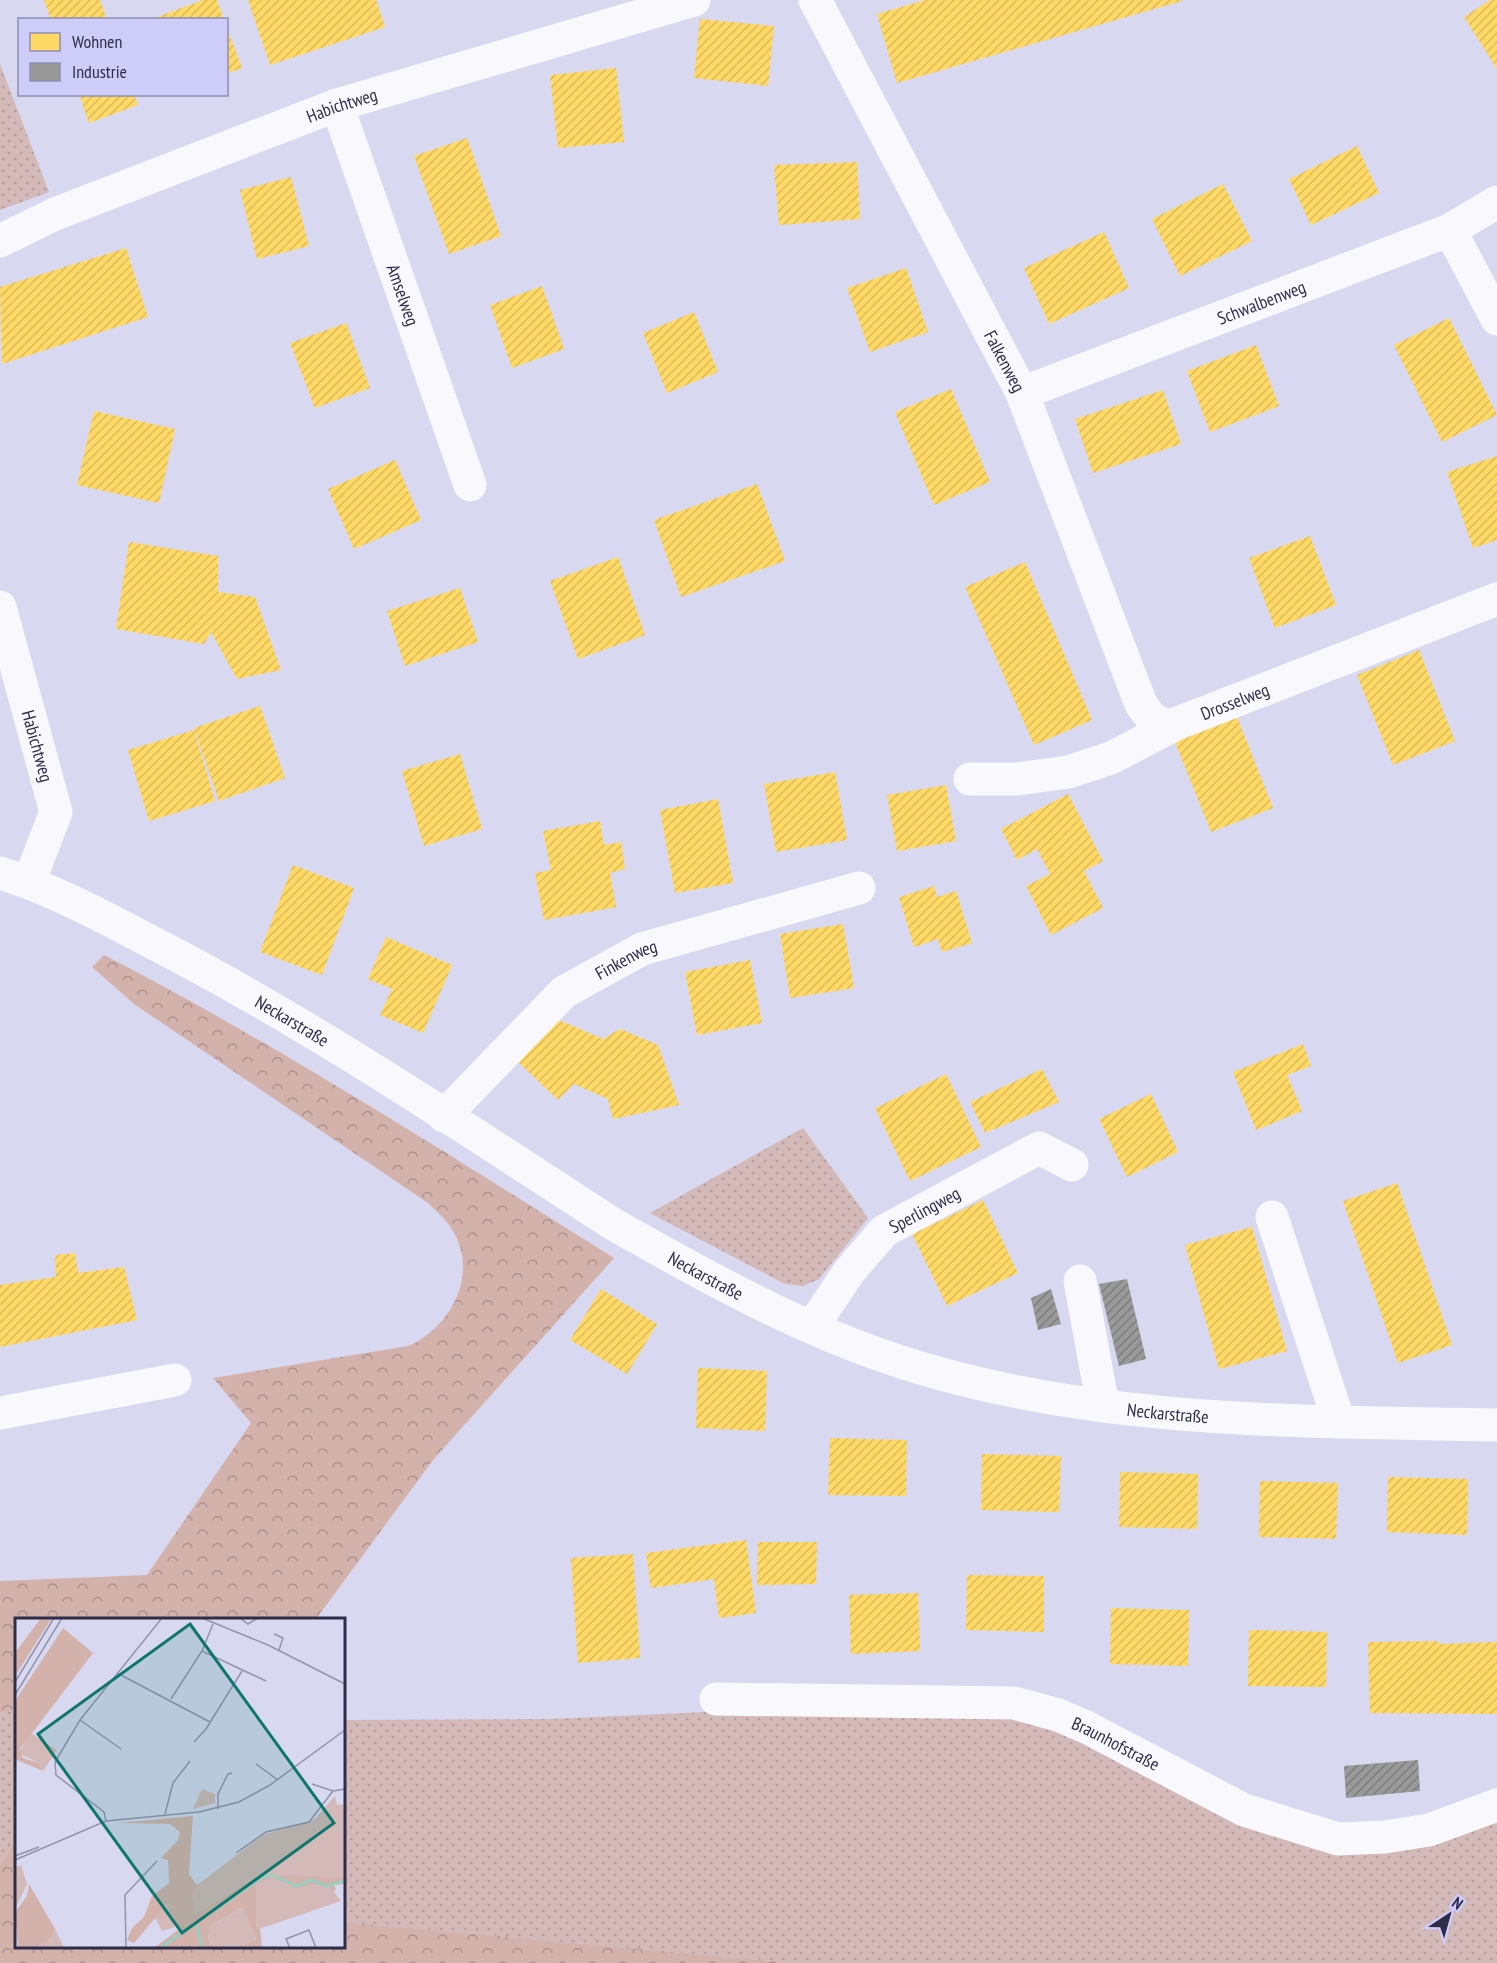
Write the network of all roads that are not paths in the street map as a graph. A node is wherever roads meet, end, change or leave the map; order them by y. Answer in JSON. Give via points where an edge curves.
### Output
{"nodes":[{"id":1,"x":694,"y":0,"type":"edge"},
{"id":2,"x":815,"y":0,"type":"edge"},
{"id":3,"x":337,"y":105,"type":"junction"},
{"id":4,"x":1497,"y":202,"type":"edge"},
{"id":5,"x":1450,"y":230,"type":"junction"},
{"id":6,"x":0,"y":241,"type":"edge"},
{"id":7,"x":1497,"y":319,"type":"edge"},
{"id":8,"x":1022,"y":393,"type":"junction"},
{"id":9,"x":470,"y":485,"type":"dead end"},
{"id":10,"x":1497,"y":598,"type":"edge"},
{"id":11,"x":0,"y":607,"type":"edge"},
{"id":12,"x":1170,"y":727,"type":"junction"},
{"id":13,"x":970,"y":779,"type":"dead end"},
{"id":14,"x":14,"y":878,"type":"edge"},
{"id":15,"x":859,"y":888,"type":"dead end"},
{"id":16,"x":444,"y":1116,"type":"junction"},
{"id":17,"x":1072,"y":1165,"type":"dead end"},
{"id":18,"x":1272,"y":1217,"type":"dead end"},
{"id":19,"x":1080,"y":1281,"type":"dead end"},
{"id":20,"x":812,"y":1327,"type":"junction"},
{"id":21,"x":176,"y":1380,"type":"dead end"},
{"id":22,"x":1103,"y":1406,"type":"junction"},
{"id":23,"x":0,"y":1413,"type":"edge"},
{"id":24,"x":1339,"y":1422,"type":"junction"},
{"id":25,"x":1497,"y":1425,"type":"edge"},
{"id":26,"x":717,"y":1699,"type":"dead end"},
{"id":27,"x":1497,"y":1805,"type":"edge"}],
"edges":[{"from":1,"to":3,"type":"street","name":"Habichtweg"},
{"from":2,"to":8,"type":"street","name":"Falkenweg"},
{"from":3,"to":6,"type":"street","name":"Habichtweg","via":[[55,214]]},
{"from":3,"to":9,"type":"street","name":"Amselweg"},
{"from":4,"to":5,"type":"street","name":"Schwalbenweg"},
{"from":5,"to":7,"type":"street"},
{"from":5,"to":8,"type":"street","name":"Schwalbenweg"},
{"from":8,"to":12,"type":"street","name":"Falkenweg","via":[[1141,704],[1152,719]]},
{"from":10,"to":12,"type":"street","name":"Drosselweg"},
{"from":11,"to":14,"type":"street","name":"Habichtweg","via":[[56,812]]},
{"from":12,"to":13,"type":"street","name":"Drosselweg","via":[[1111,758],[1068,772],[1018,779]]},
{"from":14,"to":16,"type":"street","name":"Neckarstraße","via":[[106,919],[248,992]]},
{"from":15,"to":16,"type":"street","name":"Finkenweg","via":[[642,949],[564,992]]},
{"from":16,"to":20,"type":"street","name":"Neckarstraße","via":[[613,1224],[756,1302]]},
{"from":17,"to":20,"type":"street","name":"Sperlingweg","via":[[1039,1148],[884,1230],[849,1272]]},
{"from":18,"to":24,"type":"street"},
{"from":19,"to":22,"type":"street"},
{"from":20,"to":22,"type":"street","name":"Neckarstraße","via":[[900,1362],[1048,1398]]},
{"from":21,"to":23,"type":"street"},
{"from":22,"to":24,"type":"street","name":"Neckarstraße","via":[[1262,1421]]},
{"from":24,"to":25,"type":"street","name":"Neckarstraße"},
{"from":26,"to":27,"type":"street","name":"Braunhofstraße","via":[[1014,1703],[1058,1714],[1245,1810],[1338,1839],[1429,1830]]}]}
